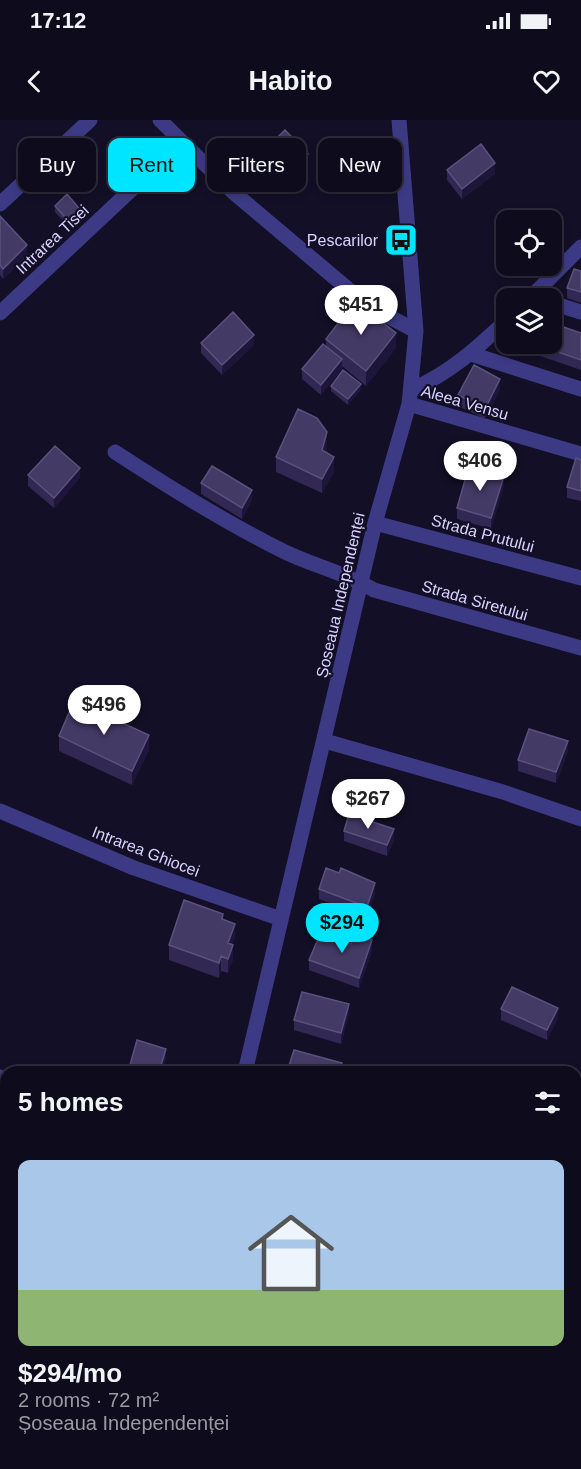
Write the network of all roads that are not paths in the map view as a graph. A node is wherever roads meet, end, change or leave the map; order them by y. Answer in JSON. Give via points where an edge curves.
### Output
{"nodes":[{"id":1,"x":90,"y":120,"type":"edge"},
{"id":2,"x":160,"y":120,"type":"edge"},
{"id":3,"x":399,"y":120,"type":"edge"},
{"id":4,"x":176,"y":138,"type":"edge"},
{"id":5,"x":195,"y":156,"type":"edge"},
{"id":6,"x":129,"y":192,"type":"edge"},
{"id":7,"x":0,"y":204,"type":"edge"},
{"id":8,"x":581,"y":247,"type":"edge"},
{"id":9,"x":545,"y":288,"type":"edge"},
{"id":10,"x":562,"y":306,"type":"edge"},
{"id":11,"x":581,"y":312,"type":"edge"},
{"id":12,"x":0,"y":313,"type":"edge"},
{"id":13,"x":496,"y":330,"type":"edge"},
{"id":14,"x":416,"y":331,"type":"junction"},
{"id":15,"x":471,"y":354,"type":"junction"},
{"id":16,"x":581,"y":389,"type":"edge"},
{"id":17,"x":410,"y":397,"type":"junction"},
{"id":18,"x":115,"y":452,"type":"dead end"},
{"id":19,"x":581,"y":454,"type":"edge"},
{"id":20,"x":375,"y":523,"type":"junction"},
{"id":21,"x":581,"y":578,"type":"edge"},
{"id":22,"x":361,"y":582,"type":"junction"},
{"id":23,"x":581,"y":648,"type":"edge"},
{"id":24,"x":325,"y":741,"type":"junction"},
{"id":25,"x":0,"y":811,"type":"edge"},
{"id":26,"x":581,"y":819,"type":"edge"},
{"id":27,"x":282,"y":919,"type":"junction"},
{"id":28,"x":246,"y":1066,"type":"edge"}],
"edges":[{"from":1,"to":7,"type":"street"},
{"from":2,"to":4,"type":"street"},
{"from":3,"to":14,"type":"street","name":"Șoseaua Independenței"},
{"from":5,"to":14,"type":"street","via":[[367,305]]},
{"from":6,"to":12,"type":"street","name":"Intrarea Tisei"},
{"from":8,"to":9,"type":"street"},
{"from":10,"to":11,"type":"street"},
{"from":13,"to":15,"type":"street"},
{"from":14,"to":17,"type":"street","name":"Șoseaua Independenței"},
{"from":15,"to":16,"type":"street"},
{"from":15,"to":17,"type":"street"},
{"from":17,"to":19,"type":"street","name":"Aleea Vensu"},
{"from":17,"to":20,"type":"street","name":"Șoseaua Independenței"},
{"from":18,"to":22,"type":"street","name":"Strada Siretului","via":[[240,530]]},
{"from":20,"to":21,"type":"street","name":"Strada Prutului"},
{"from":20,"to":22,"type":"street","name":"Șoseaua Independenței"},
{"from":22,"to":23,"type":"street","name":"Strada Siretului","via":[[374,590]]},
{"from":22,"to":24,"type":"street","name":"Șoseaua Independenței"},
{"from":24,"to":26,"type":"street","via":[[503,792]]},
{"from":24,"to":27,"type":"street","name":"Șoseaua Independenței"},
{"from":25,"to":27,"type":"street","name":"Intrarea Ghiocei","via":[[134,868]]},
{"from":27,"to":28,"type":"street","name":"Șoseaua Independenței"}]}
